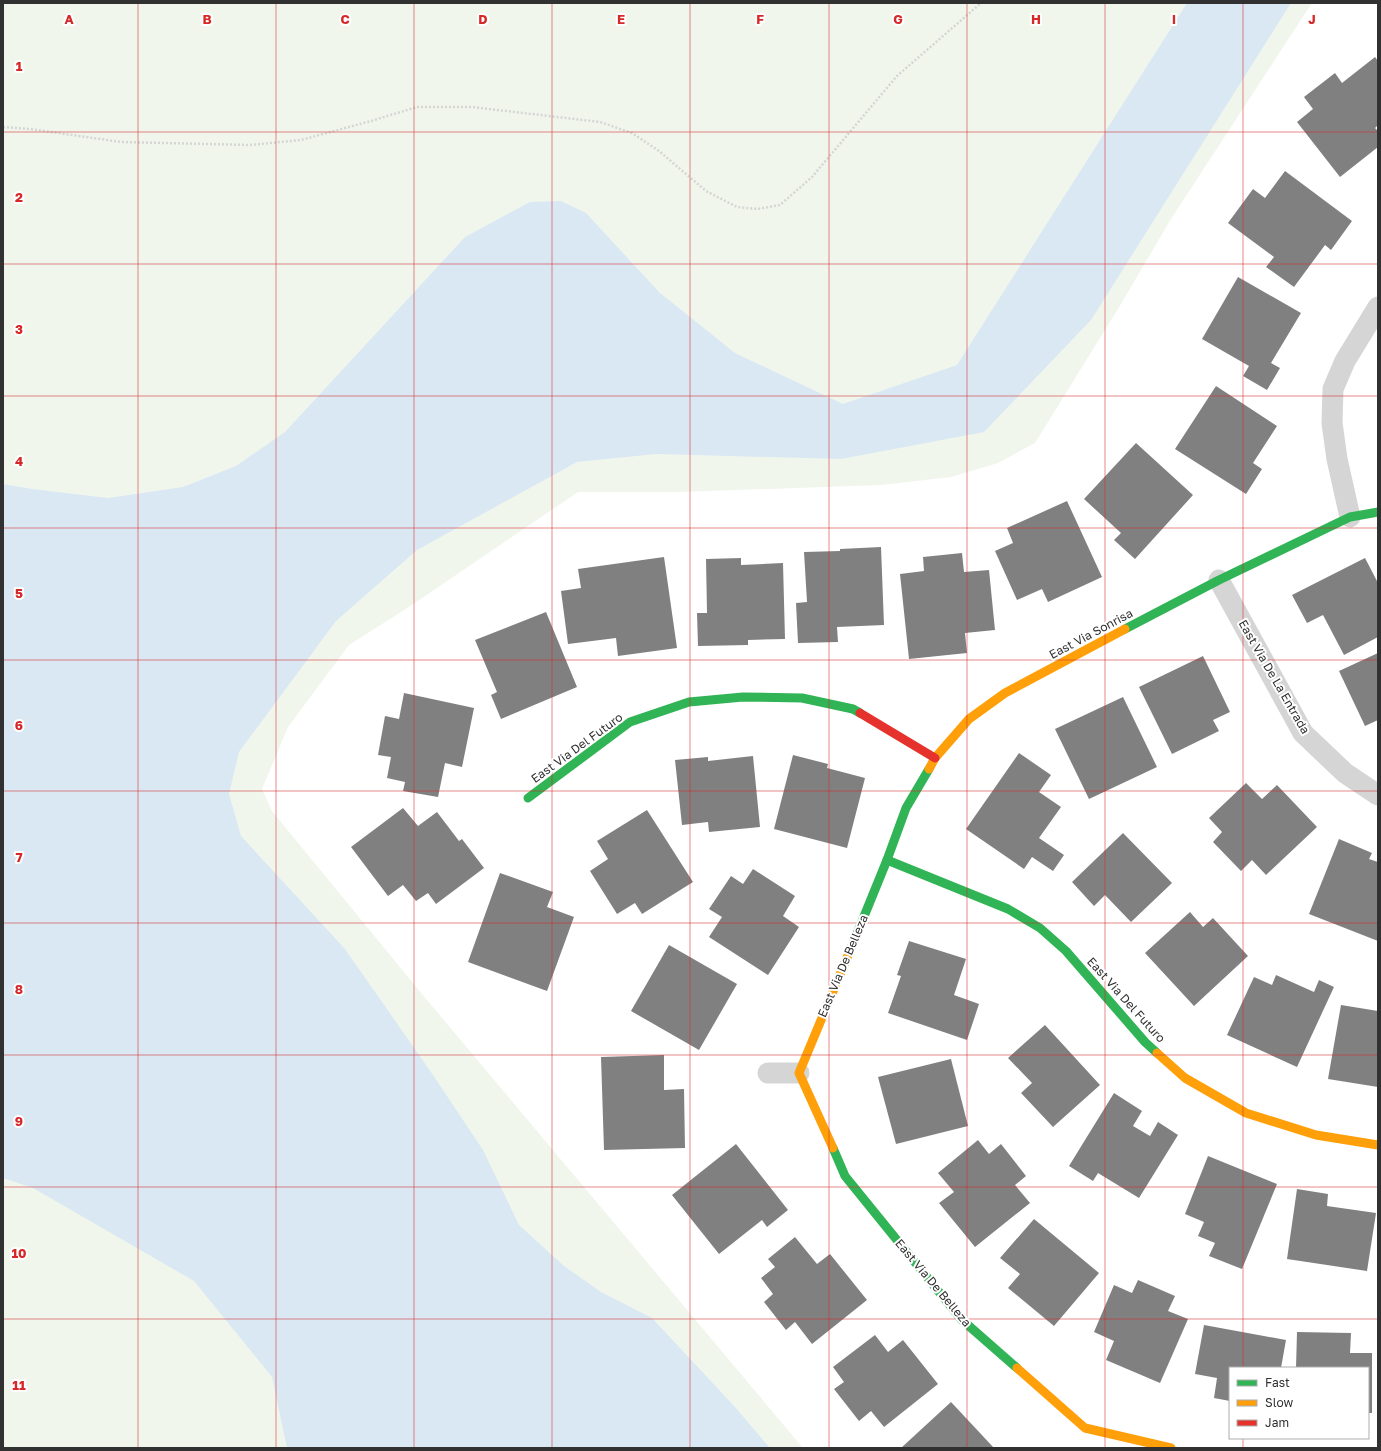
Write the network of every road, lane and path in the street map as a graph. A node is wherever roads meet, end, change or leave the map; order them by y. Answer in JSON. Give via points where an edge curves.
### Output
{"nodes":[{"id":1,"x":981,"y":3,"type":"edge"},
{"id":2,"x":3,"y":127,"type":"edge"},
{"id":3,"x":1378,"y":307,"type":"edge"},
{"id":4,"x":1378,"y":512,"type":"edge"},
{"id":5,"x":1350,"y":517,"type":"junction"},
{"id":6,"x":1218,"y":580,"type":"junction"},
{"id":7,"x":935,"y":758,"type":"junction"},
{"id":8,"x":1378,"y":795,"type":"edge"},
{"id":9,"x":528,"y":798,"type":"dead end"},
{"id":10,"x":888,"y":860,"type":"junction"},
{"id":11,"x":768,"y":1073,"type":"dead end"},
{"id":12,"x":799,"y":1073,"type":"junction"},
{"id":13,"x":1378,"y":1145,"type":"edge"},
{"id":14,"x":1171,"y":1448,"type":"edge"}],
"edges":[{"from":1,"to":2,"type":"path","via":[[897,76],[812,176],[780,205],[758,209],[737,207],[706,191],[659,151],[632,133],[600,122],[472,107],[417,108],[301,140],[250,145],[121,142]]},
{"from":3,"to":5,"type":"street","via":[[1345,361],[1333,389],[1332,423]]},
{"from":4,"to":5,"type":"street","name":"East Via Sonrisa"},
{"from":5,"to":6,"type":"street","name":"East Via Sonrisa"},
{"from":6,"to":7,"type":"street","name":"East Via Sonrisa","via":[[1005,693],[969,719]]},
{"from":6,"to":8,"type":"street","name":"East Via De La Entrada","via":[[1303,732],[1345,773]]},
{"from":7,"to":9,"type":"street","name":"East Via Del Futuro","via":[[853,709],[802,698],[743,697],[689,702],[630,722]]},
{"from":7,"to":10,"type":"street","name":"East Via Sonrisa","via":[[906,808]]},
{"from":10,"to":12,"type":"street","name":"East Via De Belleza"},
{"from":10,"to":13,"type":"street","name":"East Via Del Futuro","via":[[1008,909],[1040,928],[1066,951],[1145,1042],[1185,1078],[1246,1113],[1316,1135]]},
{"from":11,"to":12,"type":"street"},
{"from":12,"to":14,"type":"street","name":"East Via De Belleza","via":[[845,1176],[961,1319],[1085,1428]]}]}
